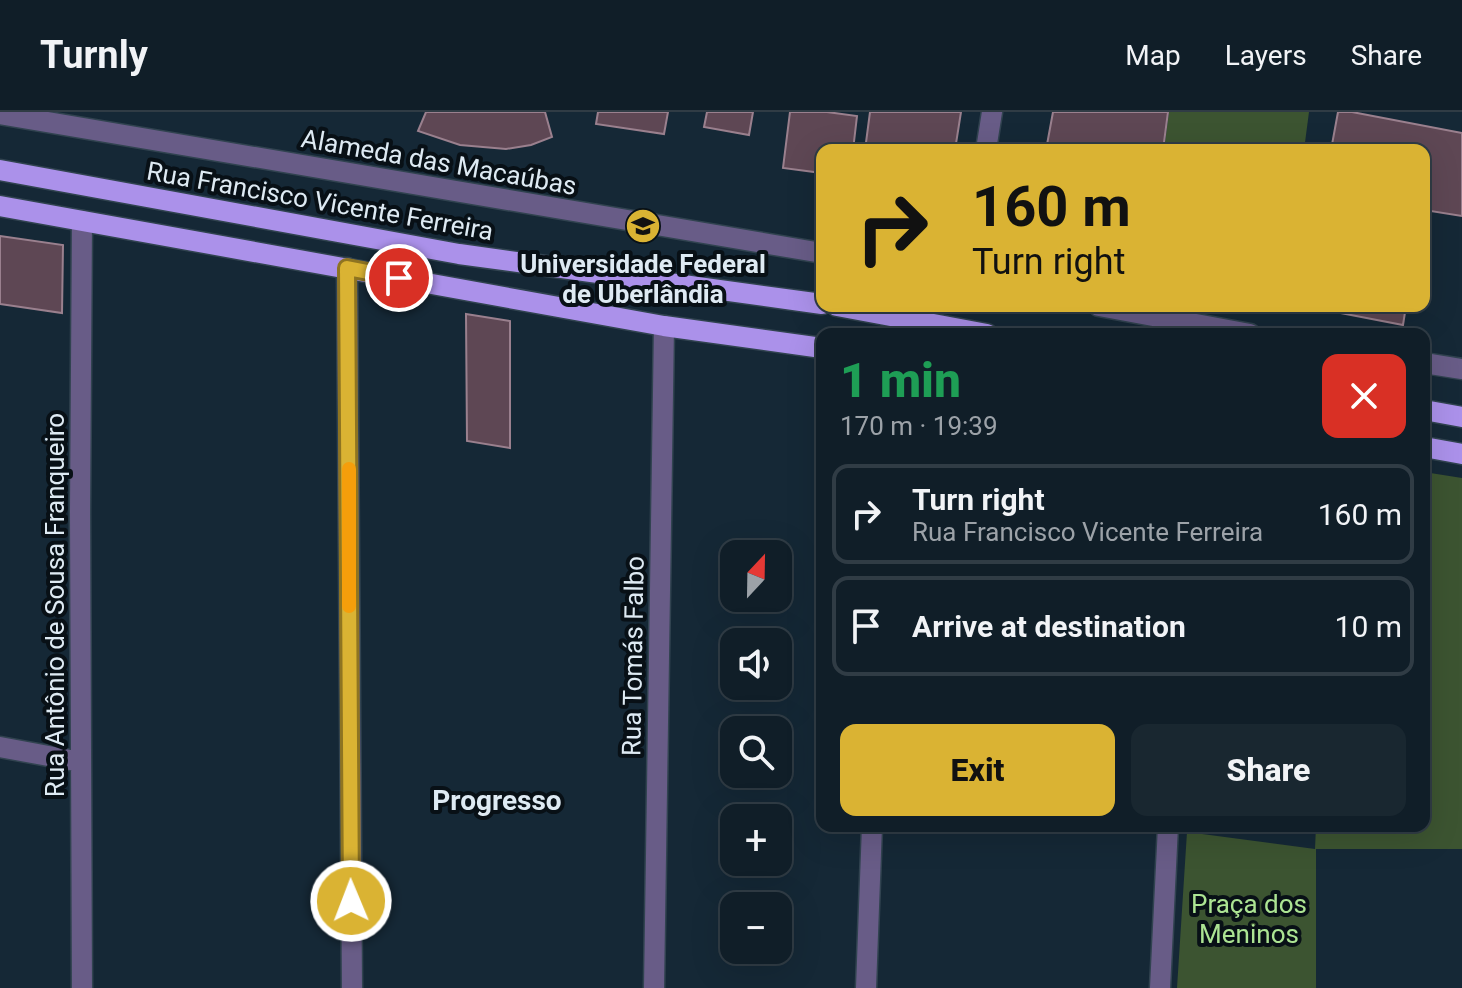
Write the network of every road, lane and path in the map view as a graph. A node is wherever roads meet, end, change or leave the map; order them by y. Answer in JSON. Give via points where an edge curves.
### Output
{"nodes":[{"id":1,"x":992,"y":112,"type":"edge"},
{"id":2,"x":0,"y":114,"type":"edge"},
{"id":3,"x":987,"y":144,"type":"edge"},
{"id":4,"x":0,"y":170,"type":"edge"},
{"id":5,"x":0,"y":206,"type":"edge"},
{"id":6,"x":82,"y":221,"type":"junction"},
{"id":7,"x":816,"y":252,"type":"edge"},
{"id":8,"x":347,"y":268,"type":"junction"},
{"id":9,"x":816,"y":303,"type":"edge"},
{"id":10,"x":854,"y":312,"type":"edge"},
{"id":11,"x":1131,"y":312,"type":"edge"},
{"id":12,"x":664,"y":326,"type":"junction"},
{"id":13,"x":892,"y":326,"type":"edge"},
{"id":14,"x":916,"y":328,"type":"edge"},
{"id":15,"x":1218,"y":328,"type":"edge"},
{"id":16,"x":816,"y":347,"type":"edge"},
{"id":17,"x":1430,"y":364,"type":"edge"},
{"id":18,"x":1462,"y":369,"type":"edge"},
{"id":19,"x":1430,"y":411,"type":"edge"},
{"id":20,"x":1462,"y":417,"type":"edge"},
{"id":21,"x":1430,"y":448,"type":"edge"},
{"id":22,"x":1462,"y":454,"type":"edge"},
{"id":23,"x":0,"y":747,"type":"edge"},
{"id":24,"x":81,"y":762,"type":"junction"},
{"id":25,"x":872,"y":832,"type":"edge"},
{"id":26,"x":1168,"y":832,"type":"edge"},
{"id":27,"x":82,"y":988,"type":"edge"},
{"id":28,"x":352,"y":988,"type":"edge"},
{"id":29,"x":654,"y":988,"type":"edge"},
{"id":30,"x":866,"y":988,"type":"edge"},
{"id":31,"x":1160,"y":988,"type":"edge"}],
"edges":[{"from":1,"to":3,"type":"street"},
{"from":2,"to":7,"type":"street","name":"Alameda das Macaúbas"},
{"from":4,"to":9,"type":"main road","name":"Rua Francisco Vicente Ferreira","via":[[459,254]]},
{"from":5,"to":6,"type":"main road"},
{"from":6,"to":8,"type":"main road"},
{"from":6,"to":24,"type":"street","name":"Rua Antônio de Sousa Franqueiro"},
{"from":8,"to":12,"type":"main road"},
{"from":8,"to":28,"type":"street"},
{"from":10,"to":13,"type":"main road"},
{"from":11,"to":15,"type":"street"},
{"from":12,"to":16,"type":"main road"},
{"from":12,"to":29,"type":"street","name":"Rua Tomás Falbo"},
{"from":13,"to":14,"type":"main road"},
{"from":17,"to":18,"type":"street"},
{"from":19,"to":20,"type":"main road"},
{"from":21,"to":22,"type":"main road"},
{"from":23,"to":24,"type":"street"},
{"from":24,"to":27,"type":"street","name":"Rua Antônio de Sousa Franqueiro"},
{"from":25,"to":30,"type":"street"},
{"from":26,"to":31,"type":"street"}]}
